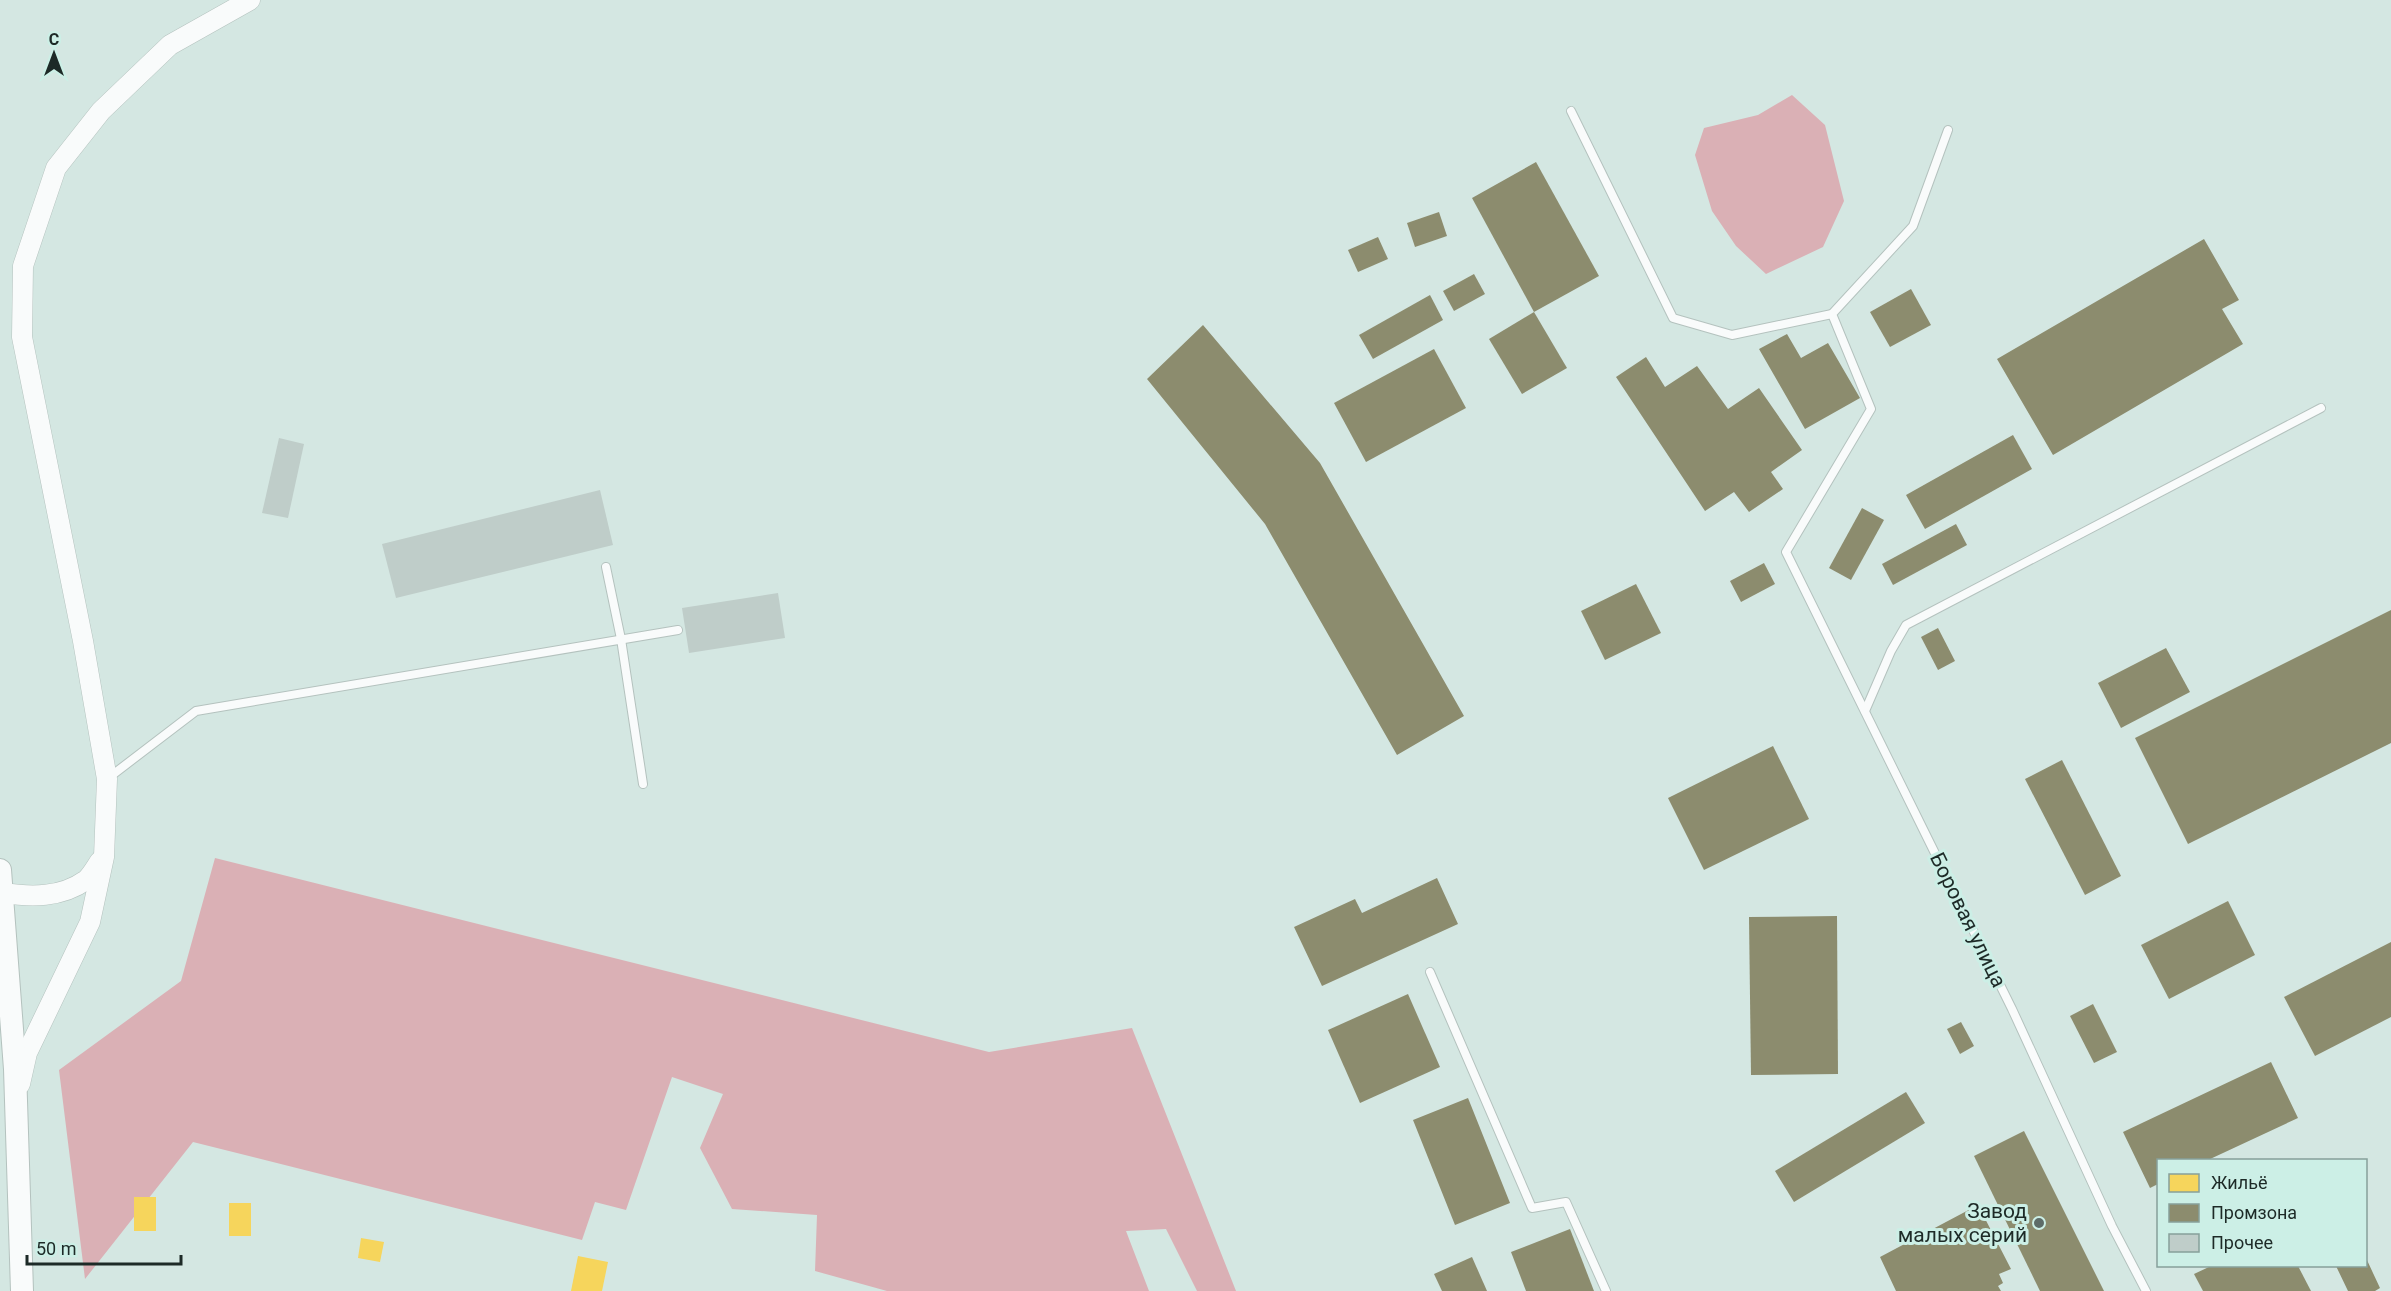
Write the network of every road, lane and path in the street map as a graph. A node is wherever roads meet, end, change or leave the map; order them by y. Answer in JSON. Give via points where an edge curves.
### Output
{"nodes":[{"id":1,"x":250,"y":0,"type":"edge"},
{"id":2,"x":1571,"y":111,"type":"dead end"},
{"id":3,"x":1948,"y":130,"type":"dead end"},
{"id":4,"x":1832,"y":314,"type":"junction"},
{"id":5,"x":2321,"y":408,"type":"dead end"},
{"id":6,"x":606,"y":567,"type":"dead end"},
{"id":7,"x":678,"y":630,"type":"dead end"},
{"id":8,"x":621,"y":639,"type":"junction"},
{"id":9,"x":1865,"y":711,"type":"junction"},
{"id":10,"x":107,"y":779,"type":"junction"},
{"id":11,"x":643,"y":784,"type":"dead end"},
{"id":12,"x":104,"y":857,"type":"junction"},
{"id":13,"x":0,"y":870,"type":"edge"},
{"id":14,"x":3,"y":893,"type":"junction"},
{"id":15,"x":1430,"y":972,"type":"dead end"},
{"id":16,"x":16,"y":1104,"type":"junction"},
{"id":17,"x":22,"y":1291,"type":"edge"},
{"id":18,"x":1606,"y":1291,"type":"edge"},
{"id":19,"x":2146,"y":1291,"type":"edge"}],
"edges":[{"from":1,"to":10,"type":"street","via":[[170,45],[102,111],[56,168],[23,266],[22,337]]},
{"from":2,"to":4,"type":"lane","via":[[1673,318],[1732,335]]},
{"from":3,"to":4,"type":"lane","via":[[1913,226]]},
{"from":4,"to":9,"type":"lane","name":"Боровая улица","via":[[1871,409],[1786,552]]},
{"from":5,"to":9,"type":"lane","via":[[1906,625]]},
{"from":6,"to":8,"type":"lane"},
{"from":7,"to":8,"type":"lane"},
{"from":8,"to":10,"type":"lane","via":[[196,711]]},
{"from":8,"to":11,"type":"lane"},
{"from":9,"to":19,"type":"lane","name":"Боровая улица"},
{"from":10,"to":12,"type":"street"},
{"from":12,"to":14,"type":"street","via":[[87,880],[59,893],[30,897]]},
{"from":12,"to":16,"type":"street","via":[[90,921],[27,1053]]},
{"from":13,"to":14,"type":"main road"},
{"from":14,"to":16,"type":"main road"},
{"from":15,"to":18,"type":"lane","via":[[1532,1208],[1566,1202]]},
{"from":16,"to":17,"type":"main road"}]}
